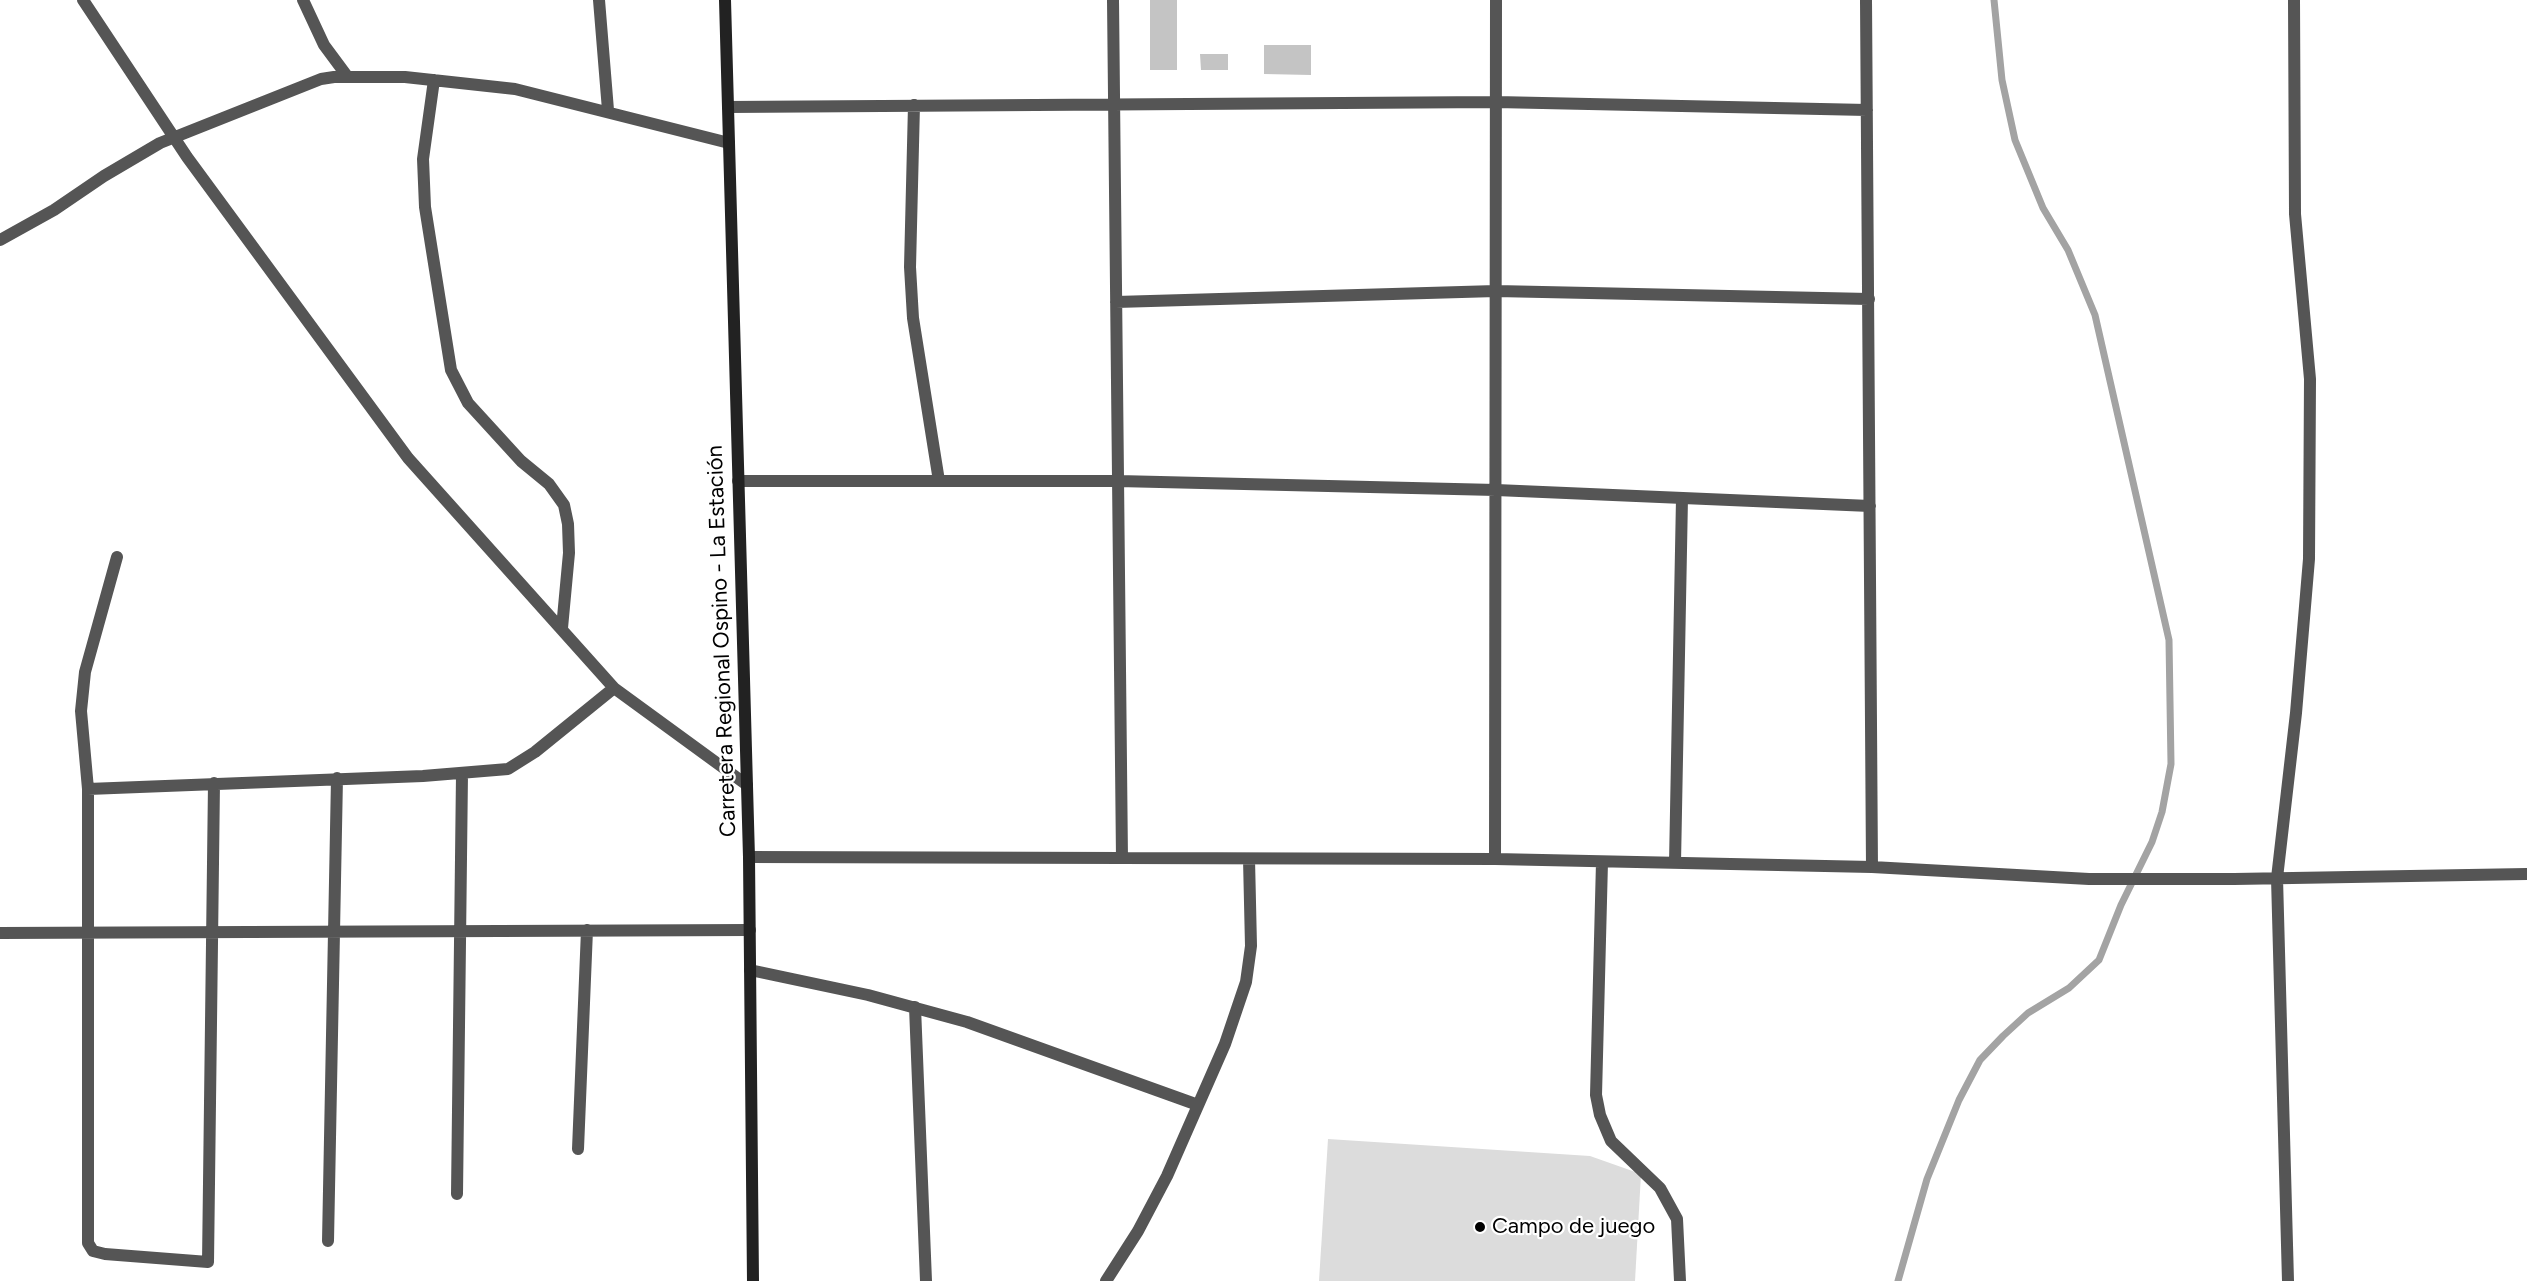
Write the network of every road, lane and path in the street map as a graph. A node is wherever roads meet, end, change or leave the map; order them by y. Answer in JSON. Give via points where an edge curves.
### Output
{"nodes":[{"id":1,"x":83,"y":0,"type":"edge"},
{"id":2,"x":303,"y":0,"type":"edge"},
{"id":3,"x":599,"y":0,"type":"edge"},
{"id":4,"x":725,"y":0,"type":"edge"},
{"id":5,"x":1113,"y":0,"type":"edge"},
{"id":6,"x":1496,"y":0,"type":"edge"},
{"id":7,"x":1866,"y":0,"type":"edge"},
{"id":8,"x":2294,"y":0,"type":"edge"},
{"id":9,"x":347,"y":76,"type":"junction"},
{"id":10,"x":434,"y":80,"type":"junction"},
{"id":11,"x":1496,"y":102,"type":"junction"},
{"id":12,"x":1114,"y":103,"type":"junction"},
{"id":13,"x":914,"y":105,"type":"junction"},
{"id":14,"x":728,"y":107,"type":"junction"},
{"id":15,"x":1868,"y":110,"type":"junction"},
{"id":16,"x":608,"y":111,"type":"junction"},
{"id":17,"x":174,"y":138,"type":"junction"},
{"id":18,"x":729,"y":143,"type":"junction"},
{"id":19,"x":0,"y":240,"type":"edge"},
{"id":20,"x":1496,"y":291,"type":"junction"},
{"id":21,"x":1869,"y":299,"type":"junction"},
{"id":22,"x":1116,"y":302,"type":"junction"},
{"id":23,"x":738,"y":481,"type":"junction"},
{"id":24,"x":939,"y":481,"type":"junction"},
{"id":25,"x":1118,"y":481,"type":"junction"},
{"id":26,"x":1496,"y":490,"type":"junction"},
{"id":27,"x":1682,"y":498,"type":"junction"},
{"id":28,"x":1870,"y":506,"type":"junction"},
{"id":29,"x":117,"y":557,"type":"dead end"},
{"id":30,"x":562,"y":628,"type":"junction"},
{"id":31,"x":614,"y":688,"type":"junction"},
{"id":32,"x":462,"y":774,"type":"junction"},
{"id":33,"x":338,"y":778,"type":"junction"},
{"id":34,"x":214,"y":783,"type":"junction"},
{"id":35,"x":747,"y":785,"type":"junction"},
{"id":36,"x":88,"y":789,"type":"junction"},
{"id":37,"x":749,"y":857,"type":"junction"},
{"id":38,"x":1122,"y":858,"type":"junction"},
{"id":39,"x":1250,"y":859,"type":"junction"},
{"id":40,"x":1495,"y":859,"type":"junction"},
{"id":41,"x":1602,"y":862,"type":"junction"},
{"id":42,"x":1675,"y":863,"type":"junction"},
{"id":43,"x":1872,"y":867,"type":"junction"},
{"id":44,"x":2527,"y":874,"type":"edge"},
{"id":45,"x":2277,"y":879,"type":"junction"},
{"id":46,"x":334,"y":930,"type":"junction"},
{"id":47,"x":459,"y":930,"type":"junction"},
{"id":48,"x":587,"y":930,"type":"junction"},
{"id":49,"x":750,"y":930,"type":"junction"},
{"id":50,"x":212,"y":931,"type":"junction"},
{"id":51,"x":87,"y":932,"type":"junction"},
{"id":52,"x":0,"y":933,"type":"edge"},
{"id":53,"x":750,"y":970,"type":"junction"},
{"id":54,"x":915,"y":1007,"type":"junction"},
{"id":55,"x":1198,"y":1105,"type":"junction"},
{"id":56,"x":578,"y":1149,"type":"dead end"},
{"id":57,"x":457,"y":1194,"type":"dead end"},
{"id":58,"x":328,"y":1241,"type":"dead end"},
{"id":59,"x":753,"y":1281,"type":"edge"},
{"id":60,"x":926,"y":1281,"type":"edge"},
{"id":61,"x":1106,"y":1281,"type":"edge"},
{"id":62,"x":1680,"y":1281,"type":"edge"},
{"id":63,"x":2288,"y":1281,"type":"edge"}],
"edges":[{"from":1,"to":17,"type":"street"},
{"from":2,"to":9,"type":"street","via":[[324,45]]},
{"from":3,"to":16,"type":"street"},
{"from":4,"to":14,"type":"main road","name":"Carretera Regional Ospino - La Estación"},
{"from":5,"to":12,"type":"street"},
{"from":6,"to":11,"type":"street"},
{"from":7,"to":15,"type":"street"},
{"from":8,"to":45,"type":"street","via":[[2295,213],[2310,379],[2309,559]]},
{"from":9,"to":10,"type":"street"},
{"from":9,"to":17,"type":"street","via":[[321,79]]},
{"from":10,"to":16,"type":"street","via":[[515,89]]},
{"from":10,"to":30,"type":"street","via":[[423,159],[425,207],[451,370],[468,403],[521,461],[549,484],[564,505],[569,553]]},
{"from":11,"to":12,"type":"street"},
{"from":11,"to":15,"type":"street"},
{"from":11,"to":20,"type":"street"},
{"from":12,"to":13,"type":"street"},
{"from":12,"to":22,"type":"street"},
{"from":13,"to":14,"type":"street"},
{"from":13,"to":24,"type":"street","via":[[910,267],[913,318]]},
{"from":14,"to":18,"type":"main road","name":"Carretera Regional Ospino - La Estación"},
{"from":15,"to":21,"type":"street"},
{"from":16,"to":18,"type":"street"},
{"from":17,"to":19,"type":"street"},
{"from":17,"to":30,"type":"street","via":[[408,458]]},
{"from":18,"to":23,"type":"main road","name":"Carretera Regional Ospino - La Estación"},
{"from":20,"to":21,"type":"street"},
{"from":20,"to":22,"type":"street"},
{"from":20,"to":26,"type":"street"},
{"from":21,"to":28,"type":"street"},
{"from":22,"to":25,"type":"street"},
{"from":23,"to":24,"type":"street"},
{"from":23,"to":35,"type":"main road","name":"Carretera Regional Ospino - La Estación"},
{"from":24,"to":25,"type":"street"},
{"from":25,"to":26,"type":"street"},
{"from":25,"to":38,"type":"street"},
{"from":26,"to":27,"type":"street"},
{"from":26,"to":40,"type":"street"},
{"from":27,"to":28,"type":"street"},
{"from":27,"to":42,"type":"street"},
{"from":28,"to":43,"type":"street"},
{"from":29,"to":36,"type":"street","via":[[96,625],[84,684],[81,711]]},
{"from":30,"to":31,"type":"street"},
{"from":31,"to":32,"type":"street","via":[[519,764],[500,771]]},
{"from":31,"to":35,"type":"street"},
{"from":32,"to":33,"type":"street"},
{"from":32,"to":47,"type":"street"},
{"from":33,"to":34,"type":"street"},
{"from":33,"to":46,"type":"street"},
{"from":34,"to":36,"type":"street"},
{"from":34,"to":50,"type":"street"},
{"from":35,"to":37,"type":"main road","name":"Carretera Regional Ospino - La Estación"},
{"from":36,"to":51,"type":"street"},
{"from":37,"to":38,"type":"street"},
{"from":37,"to":49,"type":"main road","name":"Carretera Regional Ospino - La Estación"},
{"from":38,"to":39,"type":"street"},
{"from":39,"to":40,"type":"street"},
{"from":39,"to":55,"type":"street","via":[[1251,946],[1246,982]]},
{"from":40,"to":41,"type":"street"},
{"from":41,"to":42,"type":"street"},
{"from":41,"to":62,"type":"street","via":[[1596,1095],[1611,1141],[1660,1188],[1677,1220]]},
{"from":42,"to":43,"type":"street"},
{"from":43,"to":45,"type":"street","via":[[2089,879]]},
{"from":44,"to":45,"type":"street"},
{"from":45,"to":63,"type":"street"},
{"from":46,"to":47,"type":"street"},
{"from":46,"to":50,"type":"street"},
{"from":46,"to":58,"type":"street"},
{"from":47,"to":48,"type":"street"},
{"from":47,"to":57,"type":"street"},
{"from":48,"to":49,"type":"street"},
{"from":48,"to":56,"type":"street"},
{"from":49,"to":53,"type":"main road","name":"Carretera Regional Ospino - La Estación"},
{"from":50,"to":51,"type":"street"},
{"from":50,"to":51,"type":"street","via":[[208,1262],[105,1254],[93,1251],[88,1243]]},
{"from":51,"to":52,"type":"street"},
{"from":53,"to":54,"type":"street"},
{"from":53,"to":59,"type":"main road","name":"Carretera Regional Ospino - La Estación"},
{"from":54,"to":55,"type":"street"},
{"from":54,"to":60,"type":"street"},
{"from":55,"to":61,"type":"street","via":[[1138,1231]]}]}
